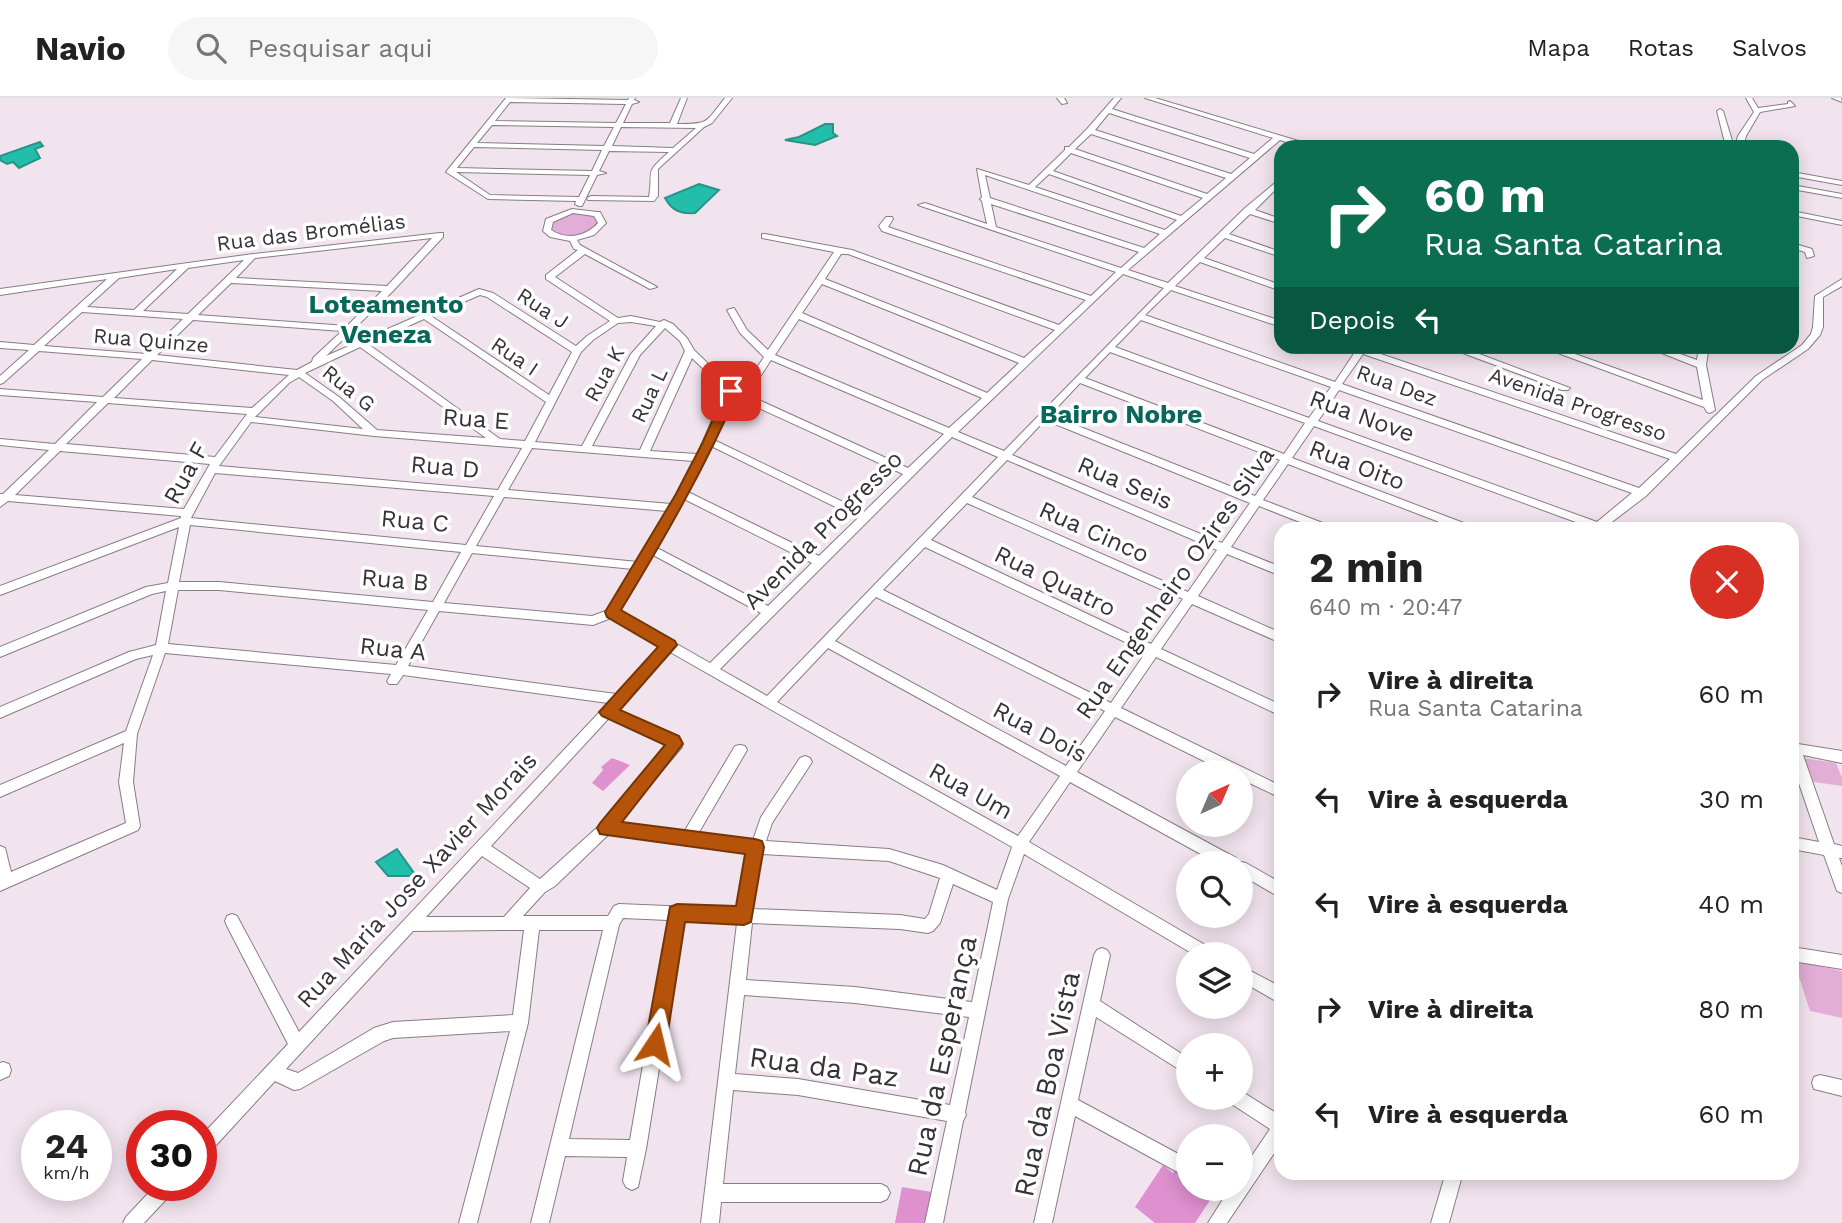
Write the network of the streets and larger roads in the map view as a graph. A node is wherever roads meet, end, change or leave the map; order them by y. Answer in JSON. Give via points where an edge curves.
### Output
{"nodes":[{"id":1,"x":684,"y":98,"type":"edge"},
{"id":2,"x":729,"y":98,"type":"edge"},
{"id":3,"x":1118,"y":98,"type":"edge"},
{"id":4,"x":1148,"y":98,"type":"edge"},
{"id":5,"x":1749,"y":98,"type":"edge"},
{"id":6,"x":509,"y":99,"type":"edge"},
{"id":7,"x":634,"y":100,"type":"edge"},
{"id":8,"x":1790,"y":103,"type":"dead end"},
{"id":9,"x":1107,"y":110,"type":"junction"},
{"id":10,"x":1757,"y":110,"type":"junction"},
{"id":11,"x":1720,"y":111,"type":"dead end"},
{"id":12,"x":489,"y":122,"type":"junction"},
{"id":13,"x":622,"y":125,"type":"junction"},
{"id":14,"x":672,"y":126,"type":"junction"},
{"id":15,"x":702,"y":126,"type":"junction"},
{"id":16,"x":1090,"y":131,"type":"junction"},
{"id":17,"x":1279,"y":138,"type":"junction"},
{"id":18,"x":1276,"y":140,"type":"edge"},
{"id":19,"x":1286,"y":140,"type":"edge"},
{"id":20,"x":1728,"y":140,"type":"edge"},
{"id":21,"x":1741,"y":140,"type":"edge"},
{"id":22,"x":1274,"y":142,"type":"edge"},
{"id":23,"x":471,"y":145,"type":"junction"},
{"id":24,"x":611,"y":148,"type":"junction"},
{"id":25,"x":1068,"y":149,"type":"junction"},
{"id":26,"x":677,"y":150,"type":"junction"},
{"id":27,"x":1255,"y":157,"type":"junction"},
{"id":28,"x":451,"y":170,"type":"junction"},
{"id":29,"x":1047,"y":171,"type":"junction"},
{"id":30,"x":599,"y":173,"type":"junction"},
{"id":31,"x":1799,"y":175,"type":"edge"},
{"id":32,"x":1232,"y":177,"type":"junction"},
{"id":33,"x":1842,"y":183,"type":"edge"},
{"id":34,"x":1274,"y":186,"type":"edge"},
{"id":35,"x":1030,"y":188,"type":"junction"},
{"id":36,"x":1799,"y":188,"type":"edge"},
{"id":37,"x":1270,"y":190,"type":"junction"},
{"id":38,"x":1274,"y":191,"type":"edge"},
{"id":39,"x":1842,"y":196,"type":"edge"},
{"id":40,"x":1208,"y":197,"type":"junction"},
{"id":41,"x":586,"y":199,"type":"junction"},
{"id":42,"x":984,"y":199,"type":"junction"},
{"id":43,"x":922,"y":205,"type":"dead end"},
{"id":44,"x":1248,"y":210,"type":"junction"},
{"id":45,"x":572,"y":211,"type":"junction"},
{"id":46,"x":590,"y":211,"type":"junction"},
{"id":47,"x":1799,"y":214,"type":"edge"},
{"id":48,"x":889,"y":219,"type":"dead end"},
{"id":49,"x":1182,"y":219,"type":"junction"},
{"id":50,"x":1274,"y":219,"type":"edge"},
{"id":51,"x":1842,"y":223,"type":"edge"},
{"id":52,"x":992,"y":228,"type":"junction"},
{"id":53,"x":1166,"y":233,"type":"junction"},
{"id":54,"x":1223,"y":235,"type":"junction"},
{"id":55,"x":765,"y":236,"type":"dead end"},
{"id":56,"x":572,"y":238,"type":"junction"},
{"id":57,"x":1799,"y":247,"type":"edge"},
{"id":58,"x":584,"y":250,"type":"junction"},
{"id":59,"x":844,"y":251,"type":"junction"},
{"id":60,"x":1145,"y":251,"type":"junction"},
{"id":61,"x":1274,"y":253,"type":"edge"},
{"id":62,"x":253,"y":256,"type":"junction"},
{"id":63,"x":1810,"y":256,"type":"dead end"},
{"id":64,"x":1199,"y":259,"type":"junction"},
{"id":65,"x":187,"y":265,"type":"junction"},
{"id":66,"x":1122,"y":271,"type":"junction"},
{"id":67,"x":116,"y":276,"type":"junction"},
{"id":68,"x":229,"y":280,"type":"junction"},
{"id":69,"x":820,"y":280,"type":"junction"},
{"id":70,"x":1842,"y":282,"type":"edge"},
{"id":71,"x":1169,"y":286,"type":"junction"},
{"id":72,"x":1274,"y":286,"type":"edge"},
{"id":73,"x":653,"y":287,"type":"dead end"},
{"id":74,"x":390,"y":289,"type":"junction"},
{"id":75,"x":0,"y":292,"type":"edge"},
{"id":76,"x":490,"y":295,"type":"joint"},
{"id":77,"x":1092,"y":299,"type":"junction"},
{"id":78,"x":80,"y":309,"type":"junction"},
{"id":79,"x":731,"y":310,"type":"dead end"},
{"id":80,"x":137,"y":312,"type":"junction"},
{"id":81,"x":798,"y":315,"type":"junction"},
{"id":82,"x":425,"y":316,"type":"junction"},
{"id":83,"x":1139,"y":316,"type":"junction"},
{"id":84,"x":191,"y":317,"type":"junction"},
{"id":85,"x":616,"y":321,"type":"junction"},
{"id":86,"x":1274,"y":322,"type":"edge"},
{"id":87,"x":664,"y":323,"type":"junction"},
{"id":88,"x":350,"y":329,"type":"junction"},
{"id":89,"x":1061,"y":329,"type":"junction"},
{"id":90,"x":0,"y":345,"type":"edge"},
{"id":91,"x":363,"y":345,"type":"junction"},
{"id":92,"x":36,"y":348,"type":"junction"},
{"id":93,"x":1109,"y":348,"type":"junction"},
{"id":94,"x":577,"y":351,"type":"junction"},
{"id":95,"x":691,"y":351,"type":"junction"},
{"id":96,"x":1799,"y":351,"type":"edge"},
{"id":97,"x":1359,"y":354,"type":"edge"},
{"id":98,"x":1376,"y":354,"type":"edge"},
{"id":99,"x":1470,"y":354,"type":"edge"},
{"id":100,"x":1566,"y":354,"type":"edge"},
{"id":101,"x":1670,"y":354,"type":"edge"},
{"id":102,"x":1703,"y":354,"type":"edge"},
{"id":103,"x":1794,"y":354,"type":"edge"},
{"id":104,"x":769,"y":356,"type":"junction"},
{"id":105,"x":151,"y":357,"type":"junction"},
{"id":106,"x":1026,"y":362,"type":"junction"},
{"id":107,"x":1701,"y":365,"type":"junction"},
{"id":108,"x":304,"y":370,"type":"junction"},
{"id":109,"x":1078,"y":379,"type":"junction"},
{"id":110,"x":0,"y":381,"type":"edge"},
{"id":111,"x":1338,"y":384,"type":"junction"},
{"id":112,"x":1564,"y":388,"type":"dead end"},
{"id":113,"x":0,"y":392,"type":"edge"},
{"id":114,"x":736,"y":394,"type":"junction"},
{"id":115,"x":989,"y":397,"type":"junction"},
{"id":116,"x":107,"y":400,"type":"junction"},
{"id":117,"x":551,"y":401,"type":"junction"},
{"id":118,"x":1709,"y":405,"type":"junction"},
{"id":119,"x":251,"y":415,"type":"junction"},
{"id":120,"x":1044,"y":416,"type":"junction"},
{"id":121,"x":1312,"y":420,"type":"junction"},
{"id":122,"x":1712,"y":424,"type":"junction"},
{"id":123,"x":952,"y":432,"type":"junction"},
{"id":124,"x":374,"y":433,"type":"junction"},
{"id":125,"x":496,"y":441,"type":"junction"},
{"id":126,"x":0,"y":442,"type":"edge"},
{"id":127,"x":710,"y":442,"type":"junction"},
{"id":128,"x":529,"y":444,"type":"junction"},
{"id":129,"x":59,"y":446,"type":"junction"},
{"id":130,"x":585,"y":449,"type":"junction"},
{"id":131,"x":643,"y":454,"type":"junction"},
{"id":132,"x":1007,"y":455,"type":"junction"},
{"id":133,"x":701,"y":458,"type":"junction"},
{"id":134,"x":1678,"y":458,"type":"junction"},
{"id":135,"x":1287,"y":460,"type":"junction"},
{"id":136,"x":215,"y":465,"type":"junction"},
{"id":137,"x":910,"y":474,"type":"junction"},
{"id":138,"x":501,"y":492,"type":"junction"},
{"id":139,"x":1642,"y":493,"type":"junction"},
{"id":140,"x":683,"y":494,"type":"junction"},
{"id":141,"x":966,"y":498,"type":"junction"},
{"id":142,"x":2,"y":499,"type":"edge"},
{"id":143,"x":1256,"y":501,"type":"junction"},
{"id":144,"x":674,"y":508,"type":"junction"},
{"id":145,"x":186,"y":517,"type":"junction"},
{"id":146,"x":866,"y":517,"type":"junction"},
{"id":147,"x":1309,"y":522,"type":"edge"},
{"id":148,"x":1449,"y":522,"type":"edge"},
{"id":149,"x":1582,"y":522,"type":"edge"},
{"id":150,"x":1606,"y":522,"type":"edge"},
{"id":151,"x":925,"y":542,"type":"junction"},
{"id":152,"x":471,"y":547,"type":"junction"},
{"id":153,"x":1224,"y":548,"type":"junction"},
{"id":154,"x":652,"y":550,"type":"junction"},
{"id":155,"x":820,"y":562,"type":"junction"},
{"id":156,"x":641,"y":566,"type":"junction"},
{"id":157,"x":1274,"y":569,"type":"edge"},
{"id":158,"x":172,"y":586,"type":"junction"},
{"id":159,"x":0,"y":592,"type":"edge"},
{"id":160,"x":876,"y":592,"type":"junction"},
{"id":161,"x":1189,"y":597,"type":"junction"},
{"id":162,"x":438,"y":605,"type":"junction"},
{"id":163,"x":612,"y":612,"type":"junction"},
{"id":164,"x":770,"y":612,"type":"junction"},
{"id":165,"x":1274,"y":635,"type":"edge"},
{"id":166,"x":827,"y":642,"type":"junction"},
{"id":167,"x":669,"y":645,"type":"junction"},
{"id":168,"x":161,"y":648,"type":"junction"},
{"id":169,"x":0,"y":652,"type":"edge"},
{"id":170,"x":1153,"y":652,"type":"junction"},
{"id":171,"x":711,"y":670,"type":"junction"},
{"id":172,"x":396,"y":676,"type":"junction"},
{"id":173,"x":619,"y":699,"type":"junction"},
{"id":174,"x":768,"y":704,"type":"junction"},
{"id":175,"x":1274,"y":708,"type":"edge"},
{"id":176,"x":1112,"y":710,"type":"junction"},
{"id":177,"x":608,"y":712,"type":"junction"},
{"id":178,"x":0,"y":713,"type":"edge"},
{"id":179,"x":131,"y":734,"type":"junction"},
{"id":180,"x":1799,"y":748,"type":"edge"},
{"id":181,"x":740,"y":750,"type":"dead end"},
{"id":182,"x":1842,"y":757,"type":"edge"},
{"id":183,"x":1215,"y":760,"type":"edge"},
{"id":184,"x":804,"y":762,"type":"dead end"},
{"id":185,"x":1799,"y":762,"type":"edge"},
{"id":186,"x":1070,"y":774,"type":"junction"},
{"id":187,"x":1253,"y":778,"type":"edge"},
{"id":188,"x":1274,"y":789,"type":"edge"},
{"id":189,"x":0,"y":791,"type":"edge"},
{"id":190,"x":606,"y":828,"type":"junction"},
{"id":191,"x":687,"y":840,"type":"junction"},
{"id":192,"x":1020,"y":844,"type":"junction"},
{"id":193,"x":1799,"y":844,"type":"edge"},
{"id":194,"x":481,"y":847,"type":"junction"},
{"id":195,"x":755,"y":847,"type":"junction"},
{"id":196,"x":1209,"y":851,"type":"edge"},
{"id":197,"x":1835,"y":851,"type":"edge"},
{"id":198,"x":0,"y":852,"type":"edge"},
{"id":199,"x":948,"y":875,"type":"junction"},
{"id":200,"x":1253,"y":875,"type":"edge"},
{"id":201,"x":3,"y":883,"type":"edge"},
{"id":202,"x":1842,"y":886,"type":"edge"},
{"id":203,"x":540,"y":887,"type":"junction"},
{"id":204,"x":1274,"y":887,"type":"edge"},
{"id":205,"x":1001,"y":899,"type":"junction"},
{"id":206,"x":677,"y":913,"type":"junction"},
{"id":207,"x":744,"y":916,"type":"junction"},
{"id":208,"x":232,"y":921,"type":"dead end"},
{"id":209,"x":612,"y":923,"type":"junction"},
{"id":210,"x":408,"y":924,"type":"junction"},
{"id":211,"x":506,"y":925,"type":"junction"},
{"id":212,"x":532,"y":925,"type":"junction"},
{"id":213,"x":1187,"y":942,"type":"edge"},
{"id":214,"x":1102,"y":955,"type":"dead end"},
{"id":215,"x":1799,"y":955,"type":"edge"},
{"id":216,"x":1842,"y":962,"type":"edge"},
{"id":217,"x":1253,"y":980,"type":"edge"},
{"id":218,"x":737,"y":987,"type":"junction"},
{"id":219,"x":1274,"y":992,"type":"edge"},
{"id":220,"x":1090,"y":1004,"type":"junction"},
{"id":221,"x":978,"y":1010,"type":"junction"},
{"id":222,"x":520,"y":1023,"type":"junction"},
{"id":223,"x":298,"y":1045,"type":"junction"},
{"id":224,"x":1176,"y":1059,"type":"edge"},
{"id":225,"x":274,"y":1072,"type":"junction"},
{"id":226,"x":725,"y":1081,"type":"junction"},
{"id":227,"x":1820,"y":1083,"type":"dead end"},
{"id":228,"x":1842,"y":1088,"type":"edge"},
{"id":229,"x":1070,"y":1104,"type":"junction"},
{"id":230,"x":1253,"y":1108,"type":"edge"},
{"id":231,"x":958,"y":1115,"type":"junction"},
{"id":232,"x":1274,"y":1122,"type":"edge"},
{"id":233,"x":217,"y":1132,"type":"edge"},
{"id":234,"x":1274,"y":1137,"type":"edge"},
{"id":235,"x":558,"y":1147,"type":"junction"},
{"id":236,"x":638,"y":1149,"type":"junction"},
{"id":237,"x":1176,"y":1162,"type":"edge"},
{"id":238,"x":1253,"y":1169,"type":"edge"},
{"id":239,"x":1453,"y":1180,"type":"edge"},
{"id":240,"x":632,"y":1181,"type":"dead end"},
{"id":241,"x":714,"y":1193,"type":"junction"},
{"id":242,"x":881,"y":1193,"type":"dead end"},
{"id":243,"x":153,"y":1201,"type":"edge"},
{"id":244,"x":1231,"y":1201,"type":"edge"},
{"id":245,"x":132,"y":1223,"type":"edge"},
{"id":246,"x":468,"y":1223,"type":"edge"},
{"id":247,"x":540,"y":1223,"type":"edge"},
{"id":248,"x":710,"y":1223,"type":"edge"},
{"id":249,"x":934,"y":1223,"type":"edge"},
{"id":250,"x":1043,"y":1223,"type":"edge"},
{"id":251,"x":1217,"y":1223,"type":"edge"},
{"id":252,"x":1440,"y":1223,"type":"edge"}],
"edges":[{"from":1,"to":14,"type":"street"},
{"from":2,"to":15,"type":"street"},
{"from":3,"to":9,"type":"street"},
{"from":4,"to":17,"type":"street"},
{"from":5,"to":10,"type":"street"},
{"from":6,"to":7,"type":"street"},
{"from":6,"to":12,"type":"street"},
{"from":7,"to":13,"type":"street"},
{"from":8,"to":10,"type":"street","via":[[1792,106]]},
{"from":9,"to":16,"type":"street"},
{"from":9,"to":27,"type":"street"},
{"from":10,"to":21,"type":"street"},
{"from":11,"to":20,"type":"street"},
{"from":12,"to":13,"type":"street"},
{"from":12,"to":23,"type":"street"},
{"from":13,"to":14,"type":"street"},
{"from":13,"to":24,"type":"street"},
{"from":14,"to":15,"type":"street"},
{"from":15,"to":26,"type":"street"},
{"from":16,"to":25,"type":"street"},
{"from":16,"to":32,"type":"street"},
{"from":17,"to":18,"type":"street","name":"Avenida Progresso"},
{"from":17,"to":19,"type":"street"},
{"from":22,"to":27,"type":"street","name":"Avenida Progresso"},
{"from":23,"to":24,"type":"street"},
{"from":23,"to":28,"type":"street"},
{"from":24,"to":26,"type":"street"},
{"from":24,"to":30,"type":"street"},
{"from":25,"to":29,"type":"street"},
{"from":25,"to":40,"type":"street"},
{"from":26,"to":41,"type":"street","via":[[653,173],[651,199]]},
{"from":27,"to":32,"type":"street","name":"Avenida Progresso"},
{"from":28,"to":30,"type":"street"},
{"from":28,"to":41,"type":"street","via":[[453,176],[488,197]]},
{"from":29,"to":35,"type":"street"},
{"from":29,"to":49,"type":"street"},
{"from":30,"to":41,"type":"street"},
{"from":31,"to":33,"type":"street"},
{"from":32,"to":40,"type":"street","name":"Avenida Progresso"},
{"from":34,"to":37,"type":"street"},
{"from":35,"to":42,"type":"street","via":[[980,171]]},
{"from":35,"to":53,"type":"street"},
{"from":36,"to":39,"type":"street"},
{"from":37,"to":38,"type":"street"},
{"from":37,"to":44,"type":"street"},
{"from":40,"to":49,"type":"street","name":"Avenida Progresso"},
{"from":41,"to":45,"type":"street"},
{"from":41,"to":46,"type":"street"},
{"from":42,"to":52,"type":"street"},
{"from":42,"to":60,"type":"street"},
{"from":43,"to":52,"type":"street"},
{"from":44,"to":50,"type":"street"},
{"from":44,"to":54,"type":"street"},
{"from":45,"to":46,"type":"street"},
{"from":45,"to":56,"type":"street","via":[[554,216],[546,226],[551,234]]},
{"from":46,"to":56,"type":"street","via":[[601,218],[600,227]]},
{"from":47,"to":51,"type":"street"},
{"from":48,"to":77,"type":"street","via":[[885,229]]},
{"from":49,"to":53,"type":"street","name":"Avenida Progresso"},
{"from":52,"to":66,"type":"street"},
{"from":53,"to":60,"type":"street","name":"Avenida Progresso"},
{"from":54,"to":61,"type":"street"},
{"from":54,"to":64,"type":"street"},
{"from":55,"to":59,"type":"street"},
{"from":56,"to":58,"type":"street"},
{"from":57,"to":63,"type":"street"},
{"from":58,"to":73,"type":"street"},
{"from":58,"to":85,"type":"street","via":[[549,277]]},
{"from":59,"to":69,"type":"street"},
{"from":59,"to":89,"type":"street"},
{"from":60,"to":66,"type":"street","name":"Avenida Progresso"},
{"from":62,"to":65,"type":"street","name":"Rua das Bromélias"},
{"from":62,"to":68,"type":"street"},
{"from":62,"to":74,"type":"street","name":"Rua das Bromélias","via":[[440,235]]},
{"from":64,"to":71,"type":"street"},
{"from":64,"to":72,"type":"street"},
{"from":65,"to":67,"type":"street","name":"Rua das Bromélias"},
{"from":65,"to":80,"type":"street"},
{"from":66,"to":71,"type":"street"},
{"from":66,"to":77,"type":"street","name":"Avenida Progresso"},
{"from":67,"to":75,"type":"street","name":"Rua das Bromélias"},
{"from":67,"to":78,"type":"street"},
{"from":68,"to":74,"type":"street"},
{"from":68,"to":84,"type":"street"},
{"from":69,"to":81,"type":"street"},
{"from":69,"to":106,"type":"street"},
{"from":70,"to":96,"type":"street","via":[[1819,296],[1818,327]]},
{"from":71,"to":83,"type":"street"},
{"from":71,"to":86,"type":"street"},
{"from":74,"to":88,"type":"street","name":"Rua das Bromélias"},
{"from":76,"to":82,"type":"street","name":"Rua F","via":[[479,292]]},
{"from":76,"to":94,"type":"street","name":"Rua J"},
{"from":77,"to":89,"type":"street","name":"Avenida Progresso"},
{"from":78,"to":80,"type":"street"},
{"from":78,"to":92,"type":"street"},
{"from":79,"to":104,"type":"street","via":[[743,331]]},
{"from":80,"to":84,"type":"street"},
{"from":81,"to":104,"type":"street"},
{"from":81,"to":115,"type":"street"},
{"from":82,"to":91,"type":"street","name":"Rua F"},
{"from":82,"to":117,"type":"street","name":"Rua I"},
{"from":83,"to":93,"type":"street"},
{"from":83,"to":111,"type":"street","name":"Rua Dez"},
{"from":84,"to":88,"type":"street"},
{"from":84,"to":105,"type":"street"},
{"from":85,"to":87,"type":"street"},
{"from":85,"to":94,"type":"street"},
{"from":87,"to":95,"type":"street"},
{"from":87,"to":130,"type":"street","name":"Rua K","via":[[636,354]]},
{"from":88,"to":108,"type":"street","name":"Rua das Bromélias"},
{"from":89,"to":106,"type":"street","name":"Avenida Progresso"},
{"from":90,"to":92,"type":"street","name":"Rua Quinze"},
{"from":91,"to":108,"type":"street","name":"Rua F"},
{"from":91,"to":125,"type":"street"},
{"from":92,"to":105,"type":"street","name":"Rua Quinze"},
{"from":92,"to":110,"type":"street"},
{"from":93,"to":109,"type":"street"},
{"from":93,"to":121,"type":"street","name":"Rua Nove"},
{"from":94,"to":117,"type":"street"},
{"from":95,"to":114,"type":"street"},
{"from":95,"to":131,"type":"street","name":"Rua L"},
{"from":97,"to":111,"type":"street","name":"Rua Engenheiro Ozires Silva"},
{"from":98,"to":134,"type":"street","name":"Avenida Progresso"},
{"from":99,"to":112,"type":"street"},
{"from":100,"to":118,"type":"street"},
{"from":101,"to":107,"type":"street"},
{"from":102,"to":107,"type":"street"},
{"from":103,"to":122,"type":"street","via":[[1765,372]]},
{"from":104,"to":114,"type":"street"},
{"from":104,"to":123,"type":"street","name":"Rua Seis"},
{"from":105,"to":108,"type":"street","name":"Rua Quinze"},
{"from":105,"to":116,"type":"street"},
{"from":106,"to":115,"type":"street","name":"Avenida Progresso"},
{"from":107,"to":118,"type":"street"},
{"from":108,"to":119,"type":"street","name":"Rua F","via":[[279,385]]},
{"from":108,"to":124,"type":"street","name":"Rua G"},
{"from":109,"to":120,"type":"street"},
{"from":109,"to":135,"type":"street","name":"Rua Oito"},
{"from":111,"to":121,"type":"street","name":"Rua Engenheiro Ozires Silva"},
{"from":111,"to":139,"type":"street","name":"Rua Dez"},
{"from":113,"to":116,"type":"street"},
{"from":114,"to":127,"type":"street"},
{"from":114,"to":137,"type":"street"},
{"from":115,"to":123,"type":"street","name":"Avenida Progresso"},
{"from":116,"to":119,"type":"street"},
{"from":116,"to":129,"type":"street"},
{"from":117,"to":128,"type":"street"},
{"from":118,"to":122,"type":"street"},
{"from":119,"to":124,"type":"street","name":"Rua E"},
{"from":119,"to":136,"type":"street","name":"Rua F"},
{"from":120,"to":132,"type":"street"},
{"from":120,"to":143,"type":"street"},
{"from":121,"to":135,"type":"street","name":"Rua Engenheiro Ozires Silva"},
{"from":121,"to":149,"type":"street","name":"Rua Nove"},
{"from":122,"to":134,"type":"street"},
{"from":123,"to":132,"type":"street","name":"Rua Seis"},
{"from":123,"to":137,"type":"street","name":"Avenida Progresso"},
{"from":124,"to":125,"type":"street","name":"Rua E"},
{"from":125,"to":128,"type":"street","name":"Rua E"},
{"from":126,"to":129,"type":"street","name":"Rua D"},
{"from":127,"to":133,"type":"street"},
{"from":127,"to":146,"type":"street"},
{"from":128,"to":130,"type":"street","name":"Rua E"},
{"from":128,"to":138,"type":"street"},
{"from":129,"to":136,"type":"street","name":"Rua D"},
{"from":129,"to":142,"type":"street"},
{"from":130,"to":131,"type":"street","name":"Rua E"},
{"from":131,"to":133,"type":"street","name":"Rua E"},
{"from":132,"to":141,"type":"street"},
{"from":132,"to":153,"type":"street","name":"Rua Seis"},
{"from":133,"to":140,"type":"street"},
{"from":134,"to":139,"type":"street"},
{"from":135,"to":143,"type":"street","name":"Rua Engenheiro Ozires Silva"},
{"from":135,"to":148,"type":"street","name":"Rua Oito"},
{"from":136,"to":138,"type":"street","name":"Rua D"},
{"from":136,"to":145,"type":"street","name":"Rua F"},
{"from":137,"to":146,"type":"street","name":"Avenida Progresso"},
{"from":138,"to":144,"type":"street","name":"Rua D"},
{"from":138,"to":152,"type":"street"},
{"from":139,"to":150,"type":"street"},
{"from":140,"to":144,"type":"street"},
{"from":140,"to":155,"type":"street"},
{"from":141,"to":151,"type":"street"},
{"from":141,"to":161,"type":"street","name":"Rua Cinco"},
{"from":142,"to":145,"type":"street","name":"Rua C"},
{"from":143,"to":147,"type":"street"},
{"from":143,"to":153,"type":"street","name":"Rua Engenheiro Ozires Silva"},
{"from":144,"to":154,"type":"street"},
{"from":145,"to":152,"type":"street","name":"Rua C"},
{"from":145,"to":158,"type":"street","name":"Rua F"},
{"from":145,"to":159,"type":"street"},
{"from":146,"to":155,"type":"street","name":"Avenida Progresso"},
{"from":151,"to":160,"type":"street"},
{"from":151,"to":170,"type":"street","name":"Rua Quatro"},
{"from":152,"to":156,"type":"street","name":"Rua C"},
{"from":152,"to":162,"type":"street"},
{"from":153,"to":157,"type":"street","name":"Rua Seis"},
{"from":153,"to":161,"type":"street","name":"Rua Engenheiro Ozires Silva"},
{"from":154,"to":156,"type":"street"},
{"from":154,"to":164,"type":"street"},
{"from":155,"to":164,"type":"street","name":"Avenida Progresso"},
{"from":156,"to":163,"type":"street"},
{"from":158,"to":162,"type":"street","name":"Rua B"},
{"from":158,"to":168,"type":"street","name":"Rua F"},
{"from":158,"to":169,"type":"street","name":"Rua B","via":[[150,590]]},
{"from":160,"to":166,"type":"street"},
{"from":160,"to":176,"type":"street"},
{"from":161,"to":165,"type":"street","name":"Rua Cinco"},
{"from":161,"to":170,"type":"street","name":"Rua Engenheiro Ozires Silva"},
{"from":162,"to":163,"type":"street","name":"Rua B","via":[[593,621]]},
{"from":162,"to":172,"type":"street"},
{"from":163,"to":167,"type":"street"},
{"from":164,"to":171,"type":"street","name":"Avenida Progresso"},
{"from":166,"to":174,"type":"street"},
{"from":166,"to":186,"type":"street","name":"Rua Dois"},
{"from":167,"to":171,"type":"street","name":"Rua Um"},
{"from":167,"to":173,"type":"street","name":"Rua Maria Jose Xavier Morais"},
{"from":168,"to":172,"type":"street","name":"Rua A"},
{"from":168,"to":178,"type":"street","via":[[133,655]]},
{"from":168,"to":179,"type":"street","name":"Rua F"},
{"from":170,"to":175,"type":"street","name":"Rua Quatro"},
{"from":170,"to":176,"type":"street","name":"Rua Engenheiro Ozires Silva"},
{"from":171,"to":174,"type":"street","name":"Rua Um"},
{"from":172,"to":173,"type":"street","name":"Rua A"},
{"from":173,"to":177,"type":"street","name":"Rua Maria Jose Xavier Morais"},
{"from":174,"to":192,"type":"street","name":"Rua Um"},
{"from":176,"to":183,"type":"street"},
{"from":176,"to":186,"type":"street","name":"Rua Engenheiro Ozires Silva"},
{"from":177,"to":190,"type":"street","via":[[675,744]]},
{"from":177,"to":194,"type":"street","name":"Rua Maria Jose Xavier Morais"},
{"from":179,"to":189,"type":"street"},
{"from":179,"to":201,"type":"street","name":"Rua F","via":[[126,782],[133,826]]},
{"from":180,"to":182,"type":"street"},
{"from":181,"to":191,"type":"street"},
{"from":184,"to":195,"type":"street"},
{"from":185,"to":197,"type":"street"},
{"from":186,"to":192,"type":"street","name":"Rua Engenheiro Ozires Silva"},
{"from":186,"to":196,"type":"street","name":"Rua Dois"},
{"from":187,"to":188,"type":"street"},
{"from":190,"to":191,"type":"street"},
{"from":190,"to":203,"type":"street"},
{"from":191,"to":195,"type":"street"},
{"from":192,"to":205,"type":"street","name":"Rua da Esperança"},
{"from":192,"to":213,"type":"street","name":"Rua Um"},
{"from":193,"to":197,"type":"street"},
{"from":194,"to":203,"type":"street"},
{"from":194,"to":210,"type":"street","name":"Rua Maria Jose Xavier Morais"},
{"from":195,"to":199,"type":"street","via":[[889,855]]},
{"from":195,"to":207,"type":"street"},
{"from":197,"to":202,"type":"street"},
{"from":198,"to":201,"type":"street"},
{"from":199,"to":205,"type":"street"},
{"from":199,"to":207,"type":"street","via":[[935,918],[928,926]]},
{"from":200,"to":204,"type":"street"},
{"from":203,"to":211,"type":"street"},
{"from":205,"to":221,"type":"street","name":"Rua da Esperança"},
{"from":206,"to":207,"type":"street"},
{"from":206,"to":209,"type":"street","via":[[624,909]]},
{"from":206,"to":236,"type":"street"},
{"from":207,"to":218,"type":"street"},
{"from":208,"to":223,"type":"street"},
{"from":209,"to":212,"type":"street"},
{"from":209,"to":235,"type":"street"},
{"from":210,"to":211,"type":"street"},
{"from":210,"to":223,"type":"street","name":"Rua Maria Jose Xavier Morais"},
{"from":211,"to":212,"type":"street"},
{"from":212,"to":222,"type":"street"},
{"from":214,"to":220,"type":"street","name":"Rua da Boa Vista"},
{"from":215,"to":216,"type":"street"},
{"from":217,"to":219,"type":"street"},
{"from":218,"to":221,"type":"street"},
{"from":218,"to":226,"type":"street"},
{"from":220,"to":224,"type":"street"},
{"from":220,"to":229,"type":"street","name":"Rua da Boa Vista"},
{"from":221,"to":231,"type":"street","name":"Rua da Esperança"},
{"from":222,"to":225,"type":"street","via":[[393,1030],[300,1080],[294,1082]]},
{"from":222,"to":246,"type":"street"},
{"from":223,"to":225,"type":"street","name":"Rua Maria Jose Xavier Morais"},
{"from":225,"to":233,"type":"street","name":"Rua Maria Jose Xavier Morais"},
{"from":226,"to":231,"type":"street","name":"Rua da Paz","via":[[811,1089]]},
{"from":226,"to":241,"type":"street"},
{"from":227,"to":228,"type":"street"},
{"from":229,"to":237,"type":"street"},
{"from":229,"to":250,"type":"street","name":"Rua da Boa Vista"},
{"from":230,"to":232,"type":"street"},
{"from":231,"to":249,"type":"street","name":"Rua da Esperança"},
{"from":234,"to":238,"type":"street"},
{"from":235,"to":236,"type":"street"},
{"from":235,"to":247,"type":"street"},
{"from":236,"to":240,"type":"street"},
{"from":239,"to":252,"type":"street"},
{"from":241,"to":242,"type":"street"},
{"from":241,"to":248,"type":"street"},
{"from":243,"to":245,"type":"street"},
{"from":244,"to":251,"type":"street"}]}
